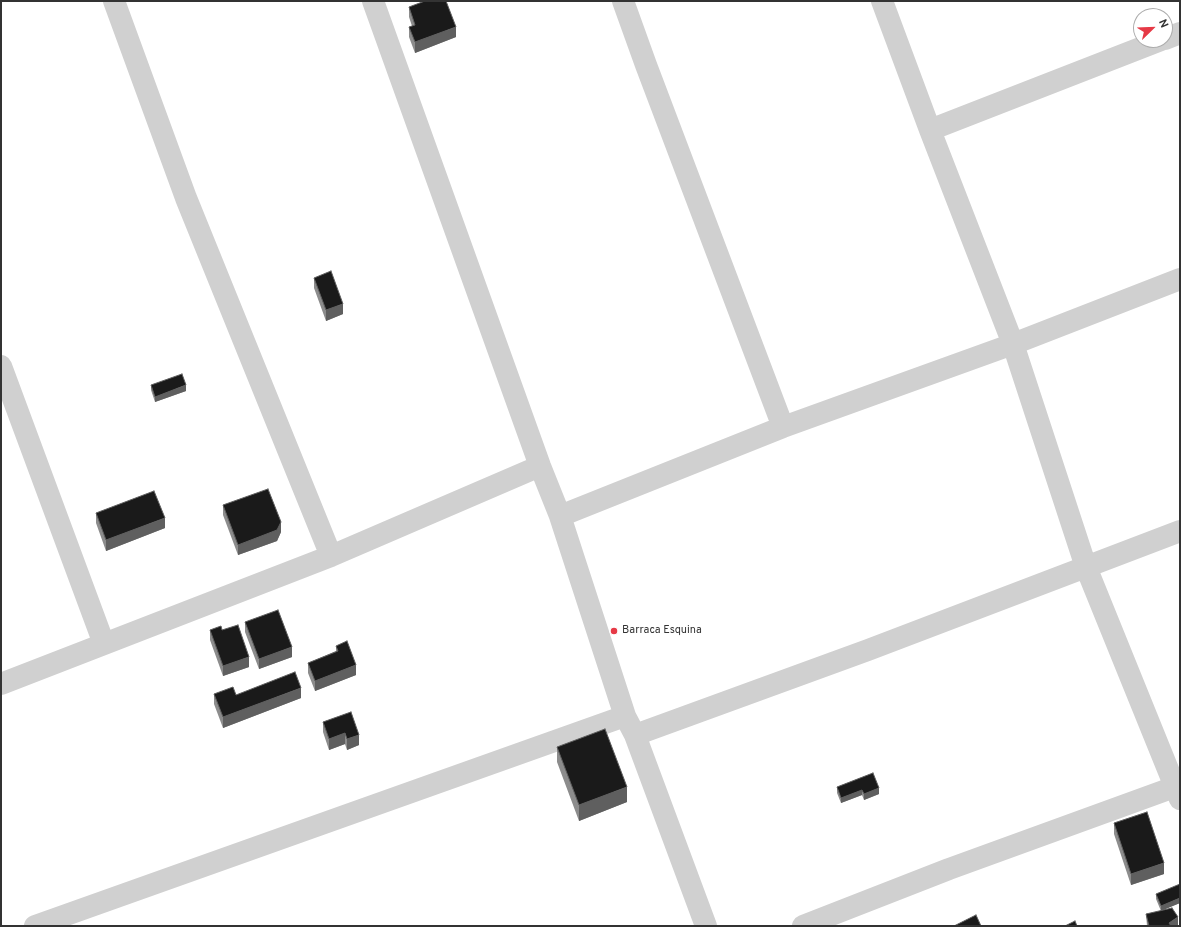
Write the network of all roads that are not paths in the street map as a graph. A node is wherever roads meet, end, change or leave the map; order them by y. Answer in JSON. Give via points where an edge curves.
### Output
{"nodes":[{"id":1,"x":114,"y":1,"type":"edge"},
{"id":2,"x":373,"y":1,"type":"edge"},
{"id":3,"x":623,"y":1,"type":"edge"},
{"id":4,"x":882,"y":1,"type":"edge"},
{"id":5,"x":1140,"y":48,"type":"edge"},
{"id":6,"x":930,"y":130,"type":"junction"},
{"id":7,"x":1180,"y":279,"type":"edge"},
{"id":8,"x":1013,"y":344,"type":"junction"},
{"id":9,"x":1,"y":366,"type":"edge"},
{"id":10,"x":784,"y":427,"type":"junction"},
{"id":11,"x":540,"y":466,"type":"junction"},
{"id":12,"x":560,"y":516,"type":"junction"},
{"id":13,"x":1180,"y":531,"type":"edge"},
{"id":14,"x":331,"y":556,"type":"junction"},
{"id":15,"x":1086,"y":566,"type":"junction"},
{"id":16,"x":104,"y":644,"type":"junction"},
{"id":17,"x":1,"y":684,"type":"edge"},
{"id":18,"x":625,"y":716,"type":"junction"},
{"id":19,"x":635,"y":735,"type":"junction"},
{"id":20,"x":1179,"y":790,"type":"edge"},
{"id":21,"x":35,"y":926,"type":"edge"},
{"id":22,"x":706,"y":926,"type":"edge"},
{"id":23,"x":803,"y":926,"type":"edge"}],
"edges":[{"from":1,"to":14,"type":"street","via":[[186,198]]},
{"from":2,"to":11,"type":"street"},
{"from":3,"to":10,"type":"street"},
{"from":4,"to":6,"type":"street"},
{"from":5,"to":6,"type":"street"},
{"from":6,"to":8,"type":"street"},
{"from":7,"to":8,"type":"street"},
{"from":8,"to":10,"type":"street"},
{"from":8,"to":15,"type":"street"},
{"from":9,"to":16,"type":"street"},
{"from":10,"to":12,"type":"street"},
{"from":11,"to":12,"type":"street"},
{"from":11,"to":14,"type":"street"},
{"from":12,"to":18,"type":"street"},
{"from":13,"to":15,"type":"street"},
{"from":14,"to":16,"type":"street"},
{"from":15,"to":19,"type":"street","via":[[868,650]]},
{"from":15,"to":20,"type":"street"},
{"from":16,"to":17,"type":"street"},
{"from":18,"to":19,"type":"street"},
{"from":18,"to":21,"type":"street"},
{"from":19,"to":22,"type":"street"},
{"from":20,"to":23,"type":"street","via":[[949,869]]}]}
